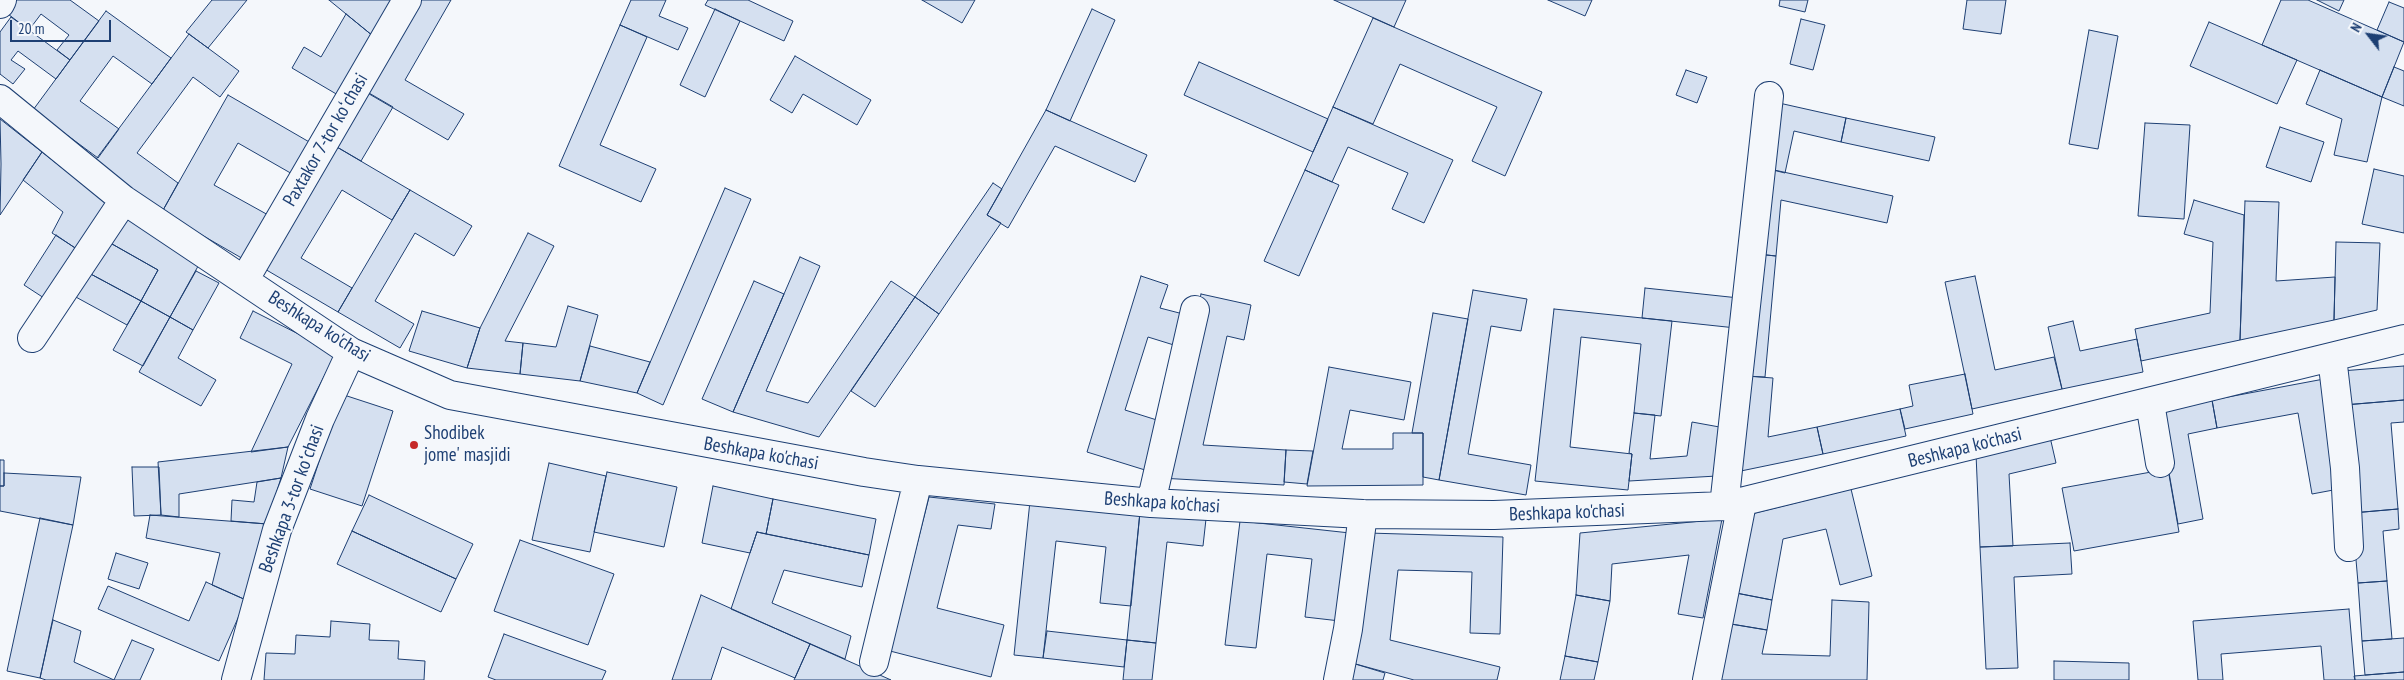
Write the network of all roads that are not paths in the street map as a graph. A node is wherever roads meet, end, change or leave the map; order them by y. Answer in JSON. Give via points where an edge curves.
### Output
{"nodes":[{"id":1,"x":2,"y":0,"type":"edge"},
{"id":2,"x":407,"y":0,"type":"edge"},
{"id":3,"x":0,"y":4,"type":"edge"},
{"id":4,"x":1768,"y":96,"type":"dead end"},
{"id":5,"x":0,"y":99,"type":"edge"},
{"id":6,"x":124,"y":200,"type":"junction"},
{"id":7,"x":245,"y":280,"type":"junction"},
{"id":8,"x":1195,"y":310,"type":"dead end"},
{"id":9,"x":32,"y":338,"type":"dead end"},
{"id":10,"x":2404,"y":339,"type":"edge"},
{"id":11,"x":351,"y":352,"type":"junction"},
{"id":12,"x":2332,"y":357,"type":"junction"},
{"id":13,"x":2150,"y":403,"type":"junction"},
{"id":14,"x":2160,"y":463,"type":"dead end"},
{"id":15,"x":918,"y":480,"type":"junction"},
{"id":16,"x":1151,"y":503,"type":"junction"},
{"id":17,"x":1733,"y":505,"type":"junction"},
{"id":18,"x":1363,"y":514,"type":"junction"},
{"id":19,"x":2349,"y":547,"type":"dead end"},
{"id":20,"x":874,"y":662,"type":"dead end"},
{"id":21,"x":236,"y":680,"type":"edge"},
{"id":22,"x":1338,"y":680,"type":"edge"},
{"id":23,"x":1707,"y":680,"type":"edge"}],
"edges":[{"from":1,"to":3,"type":"street"},
{"from":2,"to":7,"type":"street","name":"Paxtakor 7-tor koʻchasi"},
{"from":4,"to":17,"type":"street"},
{"from":5,"to":6,"type":"street","name":"Beshkapa ko'chasi"},
{"from":6,"to":7,"type":"street","name":"Beshkapa ko'chasi"},
{"from":6,"to":9,"type":"street"},
{"from":7,"to":11,"type":"street","name":"Beshkapa ko'chasi"},
{"from":8,"to":16,"type":"street"},
{"from":10,"to":12,"type":"street","name":"Beshkapa ko'chasi"},
{"from":11,"to":15,"type":"street","name":"Beshkapa ko'chasi","via":[[450,395]]},
{"from":11,"to":21,"type":"street","name":"Beshkapa 3-tor koʻchasi","via":[[320,419],[276,530]]},
{"from":12,"to":13,"type":"street","name":"Beshkapa ko'chasi"},
{"from":12,"to":19,"type":"street","via":[[2345,468]]},
{"from":13,"to":14,"type":"street"},
{"from":13,"to":17,"type":"street","name":"Beshkapa ko'chasi"},
{"from":15,"to":16,"type":"street","name":"Beshkapa ko'chasi"},
{"from":15,"to":20,"type":"street"},
{"from":16,"to":18,"type":"street","name":"Beshkapa ko'chasi"},
{"from":17,"to":18,"type":"street","name":"Beshkapa ko'chasi","via":[[1494,515]]},
{"from":17,"to":23,"type":"street"},
{"from":18,"to":22,"type":"street"}]}
